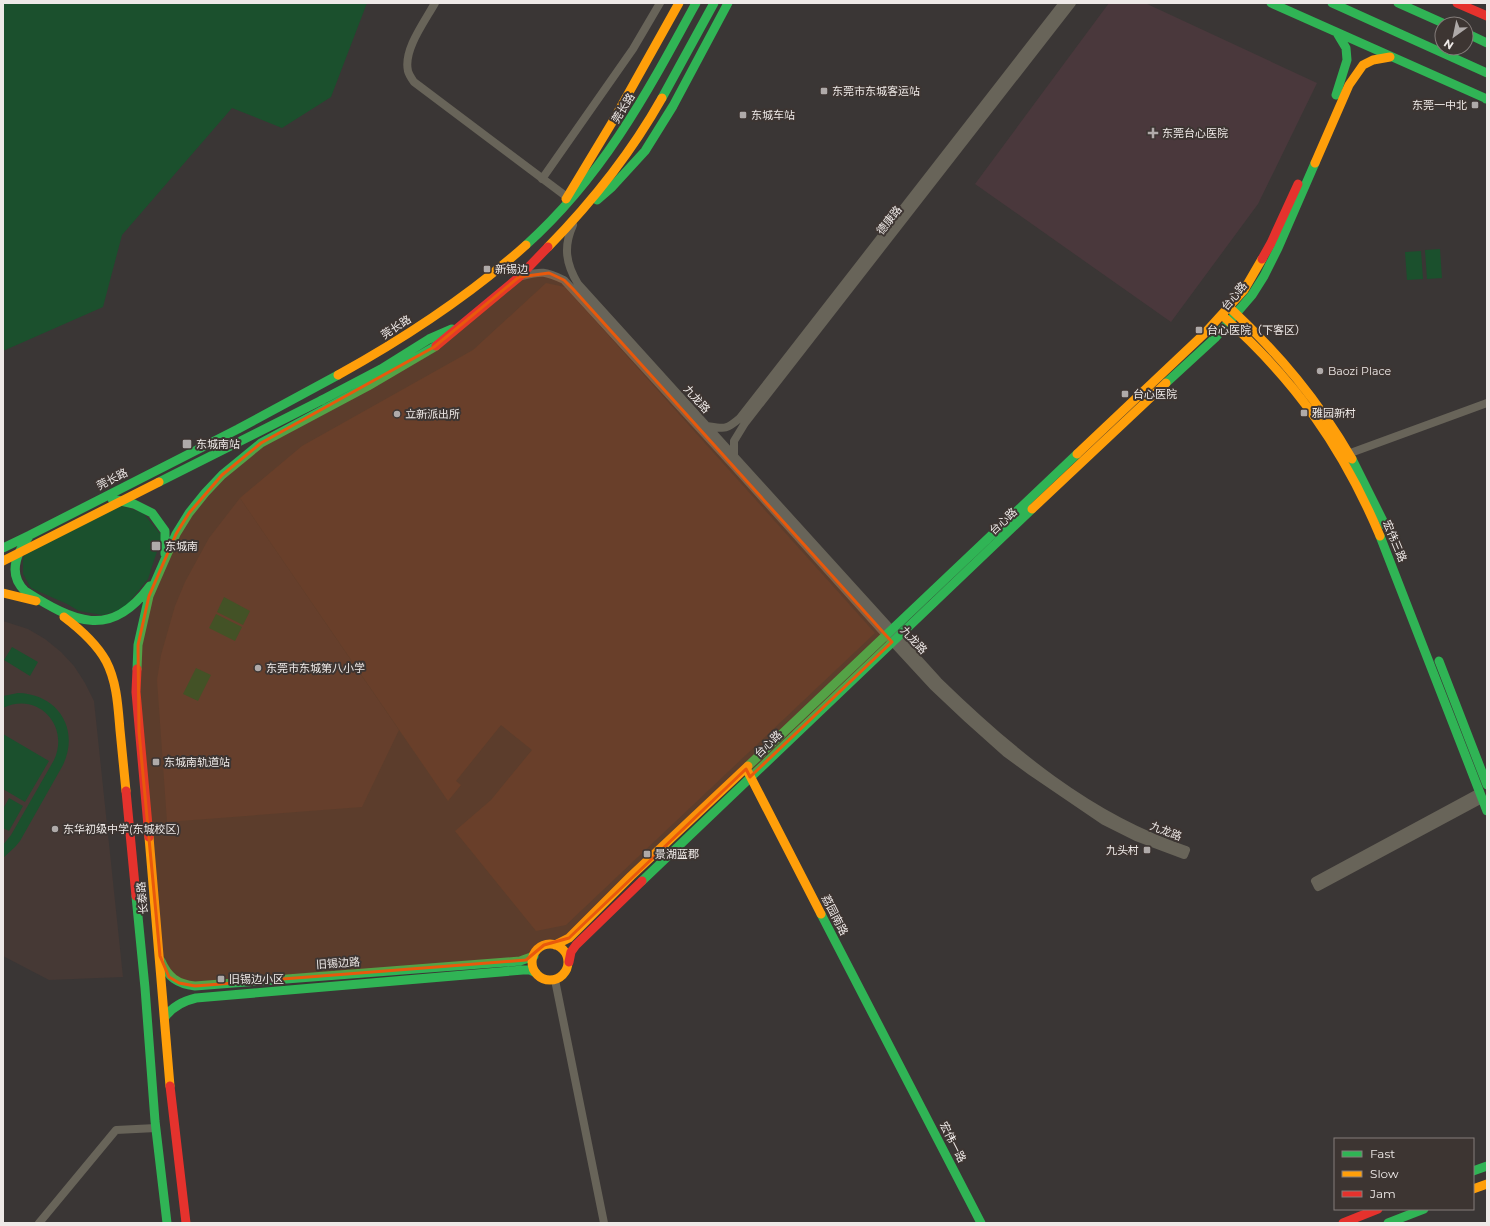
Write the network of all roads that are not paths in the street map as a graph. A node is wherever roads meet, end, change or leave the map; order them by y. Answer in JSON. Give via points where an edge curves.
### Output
{"nodes":[{"id":1,"x":435,"y":3,"type":"edge"},
{"id":2,"x":660,"y":3,"type":"edge"},
{"id":3,"x":679,"y":3,"type":"edge"},
{"id":4,"x":696,"y":3,"type":"edge"},
{"id":5,"x":714,"y":3,"type":"edge"},
{"id":6,"x":1063,"y":3,"type":"edge"},
{"id":7,"x":1072,"y":3,"type":"edge"},
{"id":8,"x":1332,"y":3,"type":"edge"},
{"id":9,"x":1398,"y":3,"type":"edge"},
{"id":10,"x":1458,"y":3,"type":"edge"},
{"id":11,"x":1273,"y":4,"type":"edge"},
{"id":12,"x":728,"y":5,"type":"edge"},
{"id":13,"x":1487,"y":16,"type":"edge"},
{"id":14,"x":1434,"y":19,"type":"edge"},
{"id":15,"x":1337,"y":33,"type":"junction"},
{"id":16,"x":1474,"y":37,"type":"edge"},
{"id":17,"x":1487,"y":43,"type":"edge"},
{"id":18,"x":1390,"y":57,"type":"junction"},
{"id":19,"x":1487,"y":72,"type":"edge"},
{"id":20,"x":1487,"y":99,"type":"edge"},
{"id":21,"x":542,"y":179,"type":"junction"},
{"id":22,"x":566,"y":197,"type":"junction"},
{"id":23,"x":577,"y":217,"type":"junction"},
{"id":24,"x":554,"y":218,"type":"junction"},
{"id":25,"x":519,"y":277,"type":"junction"},
{"id":26,"x":1232,"y":310,"type":"junction"},
{"id":27,"x":1222,"y":315,"type":"junction"},
{"id":28,"x":1229,"y":322,"type":"junction"},
{"id":29,"x":464,"y":323,"type":"junction"},
{"id":30,"x":1487,"y":403,"type":"edge"},
{"id":31,"x":707,"y":426,"type":"junction"},
{"id":32,"x":734,"y":455,"type":"junction"},
{"id":33,"x":1345,"y":455,"type":"junction"},
{"id":34,"x":95,"y":500,"type":"junction"},
{"id":35,"x":30,"y":535,"type":"junction"},
{"id":36,"x":3,"y":548,"type":"edge"},
{"id":37,"x":1397,"y":554,"type":"dead end"},
{"id":38,"x":165,"y":557,"type":"junction"},
{"id":39,"x":3,"y":561,"type":"edge"},
{"id":40,"x":159,"y":574,"type":"junction"},
{"id":41,"x":3,"y":593,"type":"edge"},
{"id":42,"x":49,"y":605,"type":"junction"},
{"id":43,"x":1420,"y":615,"type":"dead end"},
{"id":44,"x":892,"y":636,"type":"junction"},
{"id":45,"x":746,"y":775,"type":"junction"},
{"id":46,"x":1487,"y":785,"type":"edge"},
{"id":47,"x":1484,"y":794,"type":"edge"},
{"id":48,"x":1487,"y":811,"type":"edge"},
{"id":49,"x":1316,"y":884,"type":"dead end"},
{"id":50,"x":555,"y":944,"type":"junction"},
{"id":51,"x":160,"y":956,"type":"junction"},
{"id":52,"x":534,"y":956,"type":"junction"},
{"id":53,"x":569,"y":962,"type":"junction"},
{"id":54,"x":536,"y":973,"type":"junction"},
{"id":55,"x":555,"y":980,"type":"junction"},
{"id":56,"x":165,"y":1017,"type":"junction"},
{"id":57,"x":900,"y":1073,"type":"junction"},
{"id":58,"x":156,"y":1128,"type":"junction"},
{"id":59,"x":1487,"y":1166,"type":"edge"},
{"id":60,"x":1474,"y":1171,"type":"edge"},
{"id":61,"x":1487,"y":1184,"type":"edge"},
{"id":62,"x":1474,"y":1189,"type":"edge"},
{"id":63,"x":1376,"y":1210,"type":"edge"},
{"id":64,"x":1421,"y":1210,"type":"edge"},
{"id":65,"x":39,"y":1223,"type":"edge"},
{"id":66,"x":167,"y":1223,"type":"edge"},
{"id":67,"x":186,"y":1223,"type":"edge"},
{"id":68,"x":604,"y":1223,"type":"edge"},
{"id":69,"x":973,"y":1223,"type":"edge"},
{"id":70,"x":981,"y":1223,"type":"edge"},
{"id":71,"x":1343,"y":1223,"type":"edge"},
{"id":72,"x":1388,"y":1223,"type":"edge"}],
"edges":[{"from":1,"to":21,"type":"street","via":[[411,46],[407,59],[408,72],[414,82]]},
{"from":2,"to":21,"type":"street","via":[[630,55]]},
{"from":3,"to":22,"type":"main road","via":[[613,121]]},
{"from":4,"to":24,"type":"main road","name":"莞长路","via":[[635,114],[593,175]]},
{"from":5,"to":23,"type":"main road","via":[[648,123],[605,184]]},
{"from":6,"to":31,"type":"street","name":"德康路","via":[[740,418],[730,427],[721,429]]},
{"from":7,"to":32,"type":"street","name":"德康路","via":[[745,423],[734,441]]},
{"from":8,"to":19,"type":"main road"},
{"from":9,"to":14,"type":"main road"},
{"from":10,"to":13,"type":"main road"},
{"from":11,"to":15,"type":"main road"},
{"from":12,"to":23,"type":"main road","via":[[673,106],[645,151],[612,187]]},
{"from":15,"to":18,"type":"main road"},
{"from":15,"to":26,"type":"main road","name":"台心路","via":[[1346,48],[1348,60],[1341,82],[1271,243]]},
{"from":16,"to":17,"type":"main road"},
{"from":18,"to":20,"type":"main road"},
{"from":18,"to":26,"type":"main road","name":"台心路","via":[[1363,64],[1348,85],[1264,276],[1252,295]]},
{"from":21,"to":22,"type":"street"},
{"from":22,"to":24,"type":"main road"},
{"from":23,"to":25,"type":"main road"},
{"from":23,"to":31,"type":"street","name":"九龙路","via":[[570,232],[567,257],[578,284]]},
{"from":24,"to":34,"type":"main road","name":"莞长路","via":[[509,261],[399,341],[311,391]]},
{"from":25,"to":29,"type":"main road"},
{"from":25,"to":44,"type":"street","name":"九龙路","via":[[549,273],[564,280]]},
{"from":26,"to":27,"type":"main road","name":"台心路"},
{"from":26,"to":28,"type":"main road","name":"台心路"},
{"from":26,"to":33,"type":"main road","name":"宏伟三路","via":[[1299,378],[1317,402]]},
{"from":27,"to":28,"type":"main road","name":"宏伟三路"},
{"from":27,"to":44,"type":"main road","name":"台心路"},
{"from":28,"to":33,"type":"main road","name":"宏伟三路","via":[[1248,337],[1291,385]]},
{"from":28,"to":44,"type":"main road","name":"台心路","via":[[1215,338]]},
{"from":29,"to":38,"type":"main road","via":[[434,347],[368,386],[261,443],[242,457],[222,475],[189,513]]},
{"from":29,"to":39,"type":"main road","bridge":true,"via":[[429,339],[381,369],[322,400]]},
{"from":30,"to":33,"type":"street"},
{"from":31,"to":32,"type":"street","name":"九龙路"},
{"from":32,"to":44,"type":"street","name":"九龙路"},
{"from":33,"to":37,"type":"main road","name":"宏伟三路","via":[[1371,493]]},
{"from":33,"to":47,"type":"main road","name":"宏伟三路","via":[[1387,550]]},
{"from":34,"to":35,"type":"main road","name":"莞长路"},
{"from":34,"to":38,"type":"main road","via":[[115,499],[134,504],[152,513],[165,531]]},
{"from":35,"to":36,"type":"main road","name":"莞长路"},
{"from":35,"to":42,"type":"main road","via":[[19,551],[15,570],[17,581],[24,590]]},
{"from":38,"to":40,"type":"main road"},
{"from":40,"to":42,"type":"main road","via":[[136,604],[110,620],[85,620]]},
{"from":40,"to":51,"type":"main road","name":"长泰路","via":[[149,596],[138,645],[136,692]]},
{"from":41,"to":42,"type":"main road"},
{"from":42,"to":58,"type":"main road","name":"长泰路","via":[[93,643],[104,658],[118,698]]},
{"from":43,"to":46,"type":"main road"},
{"from":44,"to":44,"type":"street","name":"九龙路","via":[[968,720],[1006,753],[1104,821],[1136,837],[1184,855],[1186,850],[1138,832],[1107,816],[1010,748]]},
{"from":44,"to":45,"type":"main road","name":"台心路"},
{"from":45,"to":50,"type":"main road","name":"台心路","via":[[631,876],[569,938]]},
{"from":45,"to":53,"type":"main road","name":"台心路","via":[[584,937],[571,952]]},
{"from":45,"to":57,"type":"main road","name":"荔园南路"},
{"from":47,"to":48,"type":"main road","name":"宏伟三路"},
{"from":47,"to":49,"type":"street"},
{"from":50,"to":52,"type":"main road","via":[[538,948]]},
{"from":50,"to":53,"type":"main road","via":[[565,951]]},
{"from":51,"to":52,"type":"main road","name":"旧锡边路","via":[[169,977],[179,984],[195,986],[520,961]]},
{"from":51,"to":56,"type":"main road","name":"长泰路"},
{"from":52,"to":54,"type":"main road","via":[[532,964]]},
{"from":53,"to":55,"type":"main road","via":[[565,974]]},
{"from":54,"to":55,"type":"main road","via":[[543,979]]},
{"from":54,"to":56,"type":"main road","name":"旧锡边路","via":[[523,970],[196,998],[171,1009]]},
{"from":55,"to":68,"type":"street"},
{"from":56,"to":67,"type":"main road","name":"长泰路","via":[[173,1120]]},
{"from":57,"to":69,"type":"main road","name":"宏伟一路"},
{"from":57,"to":70,"type":"main road","name":"宏伟一路"},
{"from":58,"to":65,"type":"street","via":[[116,1130]]},
{"from":58,"to":66,"type":"main road","name":"长泰路"},
{"from":59,"to":60,"type":"main road"},
{"from":61,"to":62,"type":"main road"},
{"from":63,"to":71,"type":"main road"},
{"from":64,"to":72,"type":"main road"}]}
